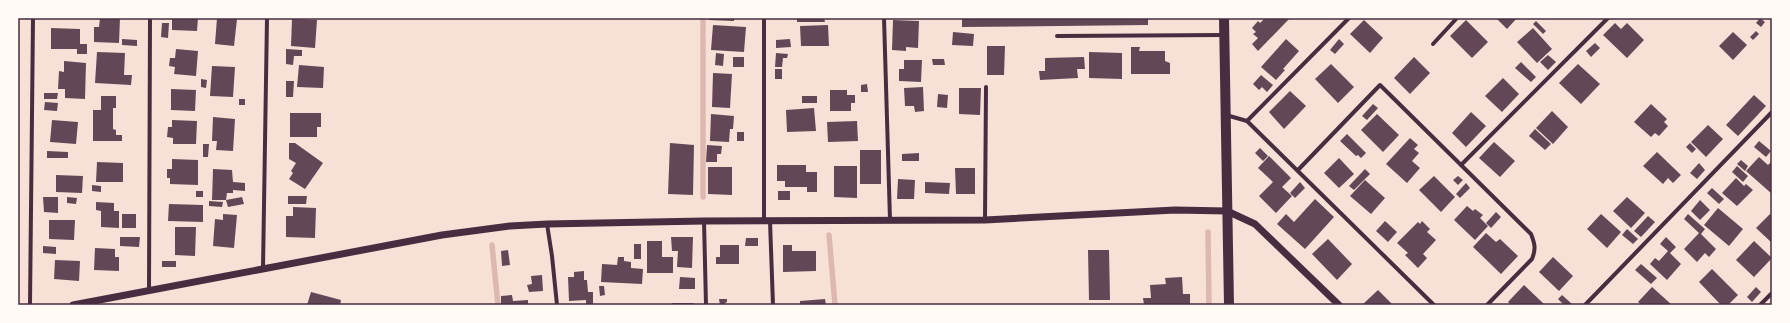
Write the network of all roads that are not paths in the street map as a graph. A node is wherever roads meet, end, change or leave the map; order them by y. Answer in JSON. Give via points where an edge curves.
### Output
{"nodes":[{"id":1,"x":33,"y":18,"type":"edge"},
{"id":2,"x":150,"y":18,"type":"edge"},
{"id":3,"x":267,"y":18,"type":"edge"},
{"id":4,"x":764,"y":18,"type":"edge"},
{"id":5,"x":884,"y":18,"type":"edge"},
{"id":6,"x":1224,"y":18,"type":"edge"},
{"id":7,"x":1349,"y":18,"type":"edge"},
{"id":8,"x":1458,"y":18,"type":"edge"},
{"id":9,"x":1608,"y":18,"type":"edge"},
{"id":10,"x":1225,"y":35,"type":"junction"},
{"id":11,"x":1057,"y":36,"type":"dead end"},
{"id":12,"x":1433,"y":44,"type":"dead end"},
{"id":13,"x":986,"y":88,"type":"dead end"},
{"id":14,"x":1772,"y":112,"type":"edge"},
{"id":15,"x":1226,"y":115,"type":"junction"},
{"id":16,"x":1247,"y":121,"type":"junction"},
{"id":17,"x":1461,"y":165,"type":"junction"},
{"id":18,"x":1298,"y":170,"type":"junction"},
{"id":19,"x":1227,"y":211,"type":"junction"},
{"id":20,"x":890,"y":220,"type":"junction"},
{"id":21,"x":985,"y":220,"type":"junction"},
{"id":22,"x":704,"y":221,"type":"junction"},
{"id":23,"x":767,"y":221,"type":"junction"},
{"id":24,"x":546,"y":224,"type":"junction"},
{"id":25,"x":263,"y":268,"type":"junction"},
{"id":26,"x":149,"y":291,"type":"junction"},
{"id":27,"x":1772,"y":293,"type":"edge"},
{"id":28,"x":30,"y":305,"type":"edge"},
{"id":29,"x":73,"y":305,"type":"edge"},
{"id":30,"x":557,"y":305,"type":"edge"},
{"id":31,"x":706,"y":305,"type":"edge"},
{"id":32,"x":773,"y":305,"type":"edge"},
{"id":33,"x":1228,"y":305,"type":"edge"},
{"id":34,"x":1338,"y":305,"type":"edge"},
{"id":35,"x":1434,"y":305,"type":"edge"},
{"id":36,"x":1488,"y":305,"type":"edge"},
{"id":37,"x":1585,"y":305,"type":"edge"},
{"id":38,"x":1760,"y":305,"type":"edge"}],
"edges":[{"from":1,"to":28,"type":"street"},
{"from":2,"to":26,"type":"street"},
{"from":3,"to":25,"type":"street"},
{"from":4,"to":23,"type":"street"},
{"from":5,"to":20,"type":"street"},
{"from":6,"to":10,"type":"main road"},
{"from":7,"to":16,"type":"street"},
{"from":8,"to":12,"type":"street"},
{"from":9,"to":17,"type":"street"},
{"from":10,"to":11,"type":"street"},
{"from":10,"to":15,"type":"main road"},
{"from":13,"to":21,"type":"street"},
{"from":14,"to":37,"type":"street"},
{"from":15,"to":16,"type":"street"},
{"from":15,"to":19,"type":"main road"},
{"from":16,"to":18,"type":"street"},
{"from":17,"to":18,"type":"street","via":[[1380,85]]},
{"from":17,"to":36,"type":"street","via":[[1530,234],[1536,250],[1532,259]]},
{"from":18,"to":35,"type":"street"},
{"from":19,"to":21,"type":"street","via":[[1175,210]]},
{"from":19,"to":33,"type":"main road"},
{"from":19,"to":34,"type":"street","via":[[1255,224]]},
{"from":20,"to":21,"type":"street"},
{"from":20,"to":23,"type":"street"},
{"from":22,"to":23,"type":"street"},
{"from":22,"to":24,"type":"street"},
{"from":22,"to":31,"type":"street"},
{"from":23,"to":32,"type":"street"},
{"from":24,"to":25,"type":"street","via":[[442,235]]},
{"from":24,"to":30,"type":"street"},
{"from":25,"to":26,"type":"street"},
{"from":26,"to":29,"type":"street"},
{"from":27,"to":38,"type":"street"}]}
